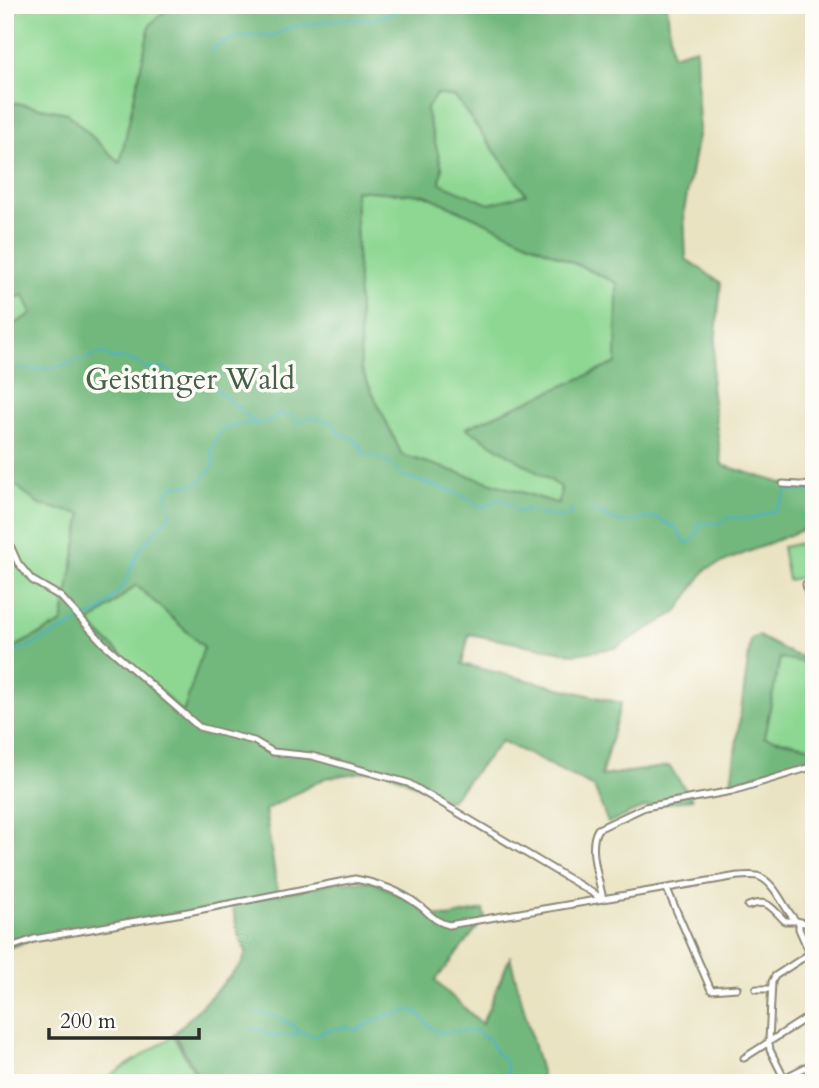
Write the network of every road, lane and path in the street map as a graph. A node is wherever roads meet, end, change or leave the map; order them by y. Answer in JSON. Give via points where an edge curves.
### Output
{"nodes":[{"id":1,"x":783,"y":484,"type":"dead end"},
{"id":2,"x":814,"y":486,"type":"edge"},
{"id":3,"x":5,"y":534,"type":"edge"},
{"id":4,"x":814,"y":580,"type":"edge"},
{"id":5,"x":813,"y":619,"type":"edge"},
{"id":6,"x":805,"y":621,"type":"dead end"},
{"id":7,"x":814,"y":766,"type":"edge"},
{"id":8,"x":667,"y":889,"type":"junction"},
{"id":9,"x":603,"y":899,"type":"junction"},
{"id":10,"x":748,"y":906,"type":"dead end"},
{"id":11,"x":798,"y":922,"type":"junction"},
{"id":12,"x":814,"y":925,"type":"edge"},
{"id":13,"x":5,"y":949,"type":"edge"},
{"id":14,"x":809,"y":954,"type":"junction"},
{"id":15,"x":814,"y":963,"type":"edge"},
{"id":16,"x":737,"y":989,"type":"dead end"},
{"id":17,"x":756,"y":989,"type":"dead end"},
{"id":18,"x":771,"y":989,"type":"junction"},
{"id":19,"x":814,"y":1013,"type":"edge"},
{"id":20,"x":769,"y":1041,"type":"junction"},
{"id":21,"x":744,"y":1058,"type":"dead end"},
{"id":22,"x":814,"y":1063,"type":"edge"},
{"id":23,"x":785,"y":1081,"type":"edge"}],
"edges":[{"from":1,"to":2,"type":"street"},
{"from":3,"to":9,"type":"street","via":[[32,580],[61,597],[103,643],[200,727],[254,741],[273,752],[312,756],[408,783]]},
{"from":4,"to":5,"type":"street","via":[[806,584]]},
{"from":5,"to":6,"type":"street"},
{"from":7,"to":9,"type":"street","via":[[732,792],[645,807],[598,829],[593,845]]},
{"from":8,"to":9,"type":"street"},
{"from":8,"to":11,"type":"street","via":[[738,876],[761,877]]},
{"from":8,"to":16,"type":"street","via":[[710,990]]},
{"from":9,"to":13,"type":"street","via":[[449,925],[387,888],[355,879],[34,939]]},
{"from":10,"to":11,"type":"street","via":[[762,902],[785,921]]},
{"from":11,"to":12,"type":"street"},
{"from":11,"to":14,"type":"street"},
{"from":14,"to":15,"type":"street"},
{"from":14,"to":18,"type":"street","via":[[775,976]]},
{"from":17,"to":18,"type":"street"},
{"from":18,"to":20,"type":"street"},
{"from":19,"to":20,"type":"street"},
{"from":20,"to":21,"type":"street"},
{"from":20,"to":23,"type":"street"},
{"from":22,"to":23,"type":"street"}]}
